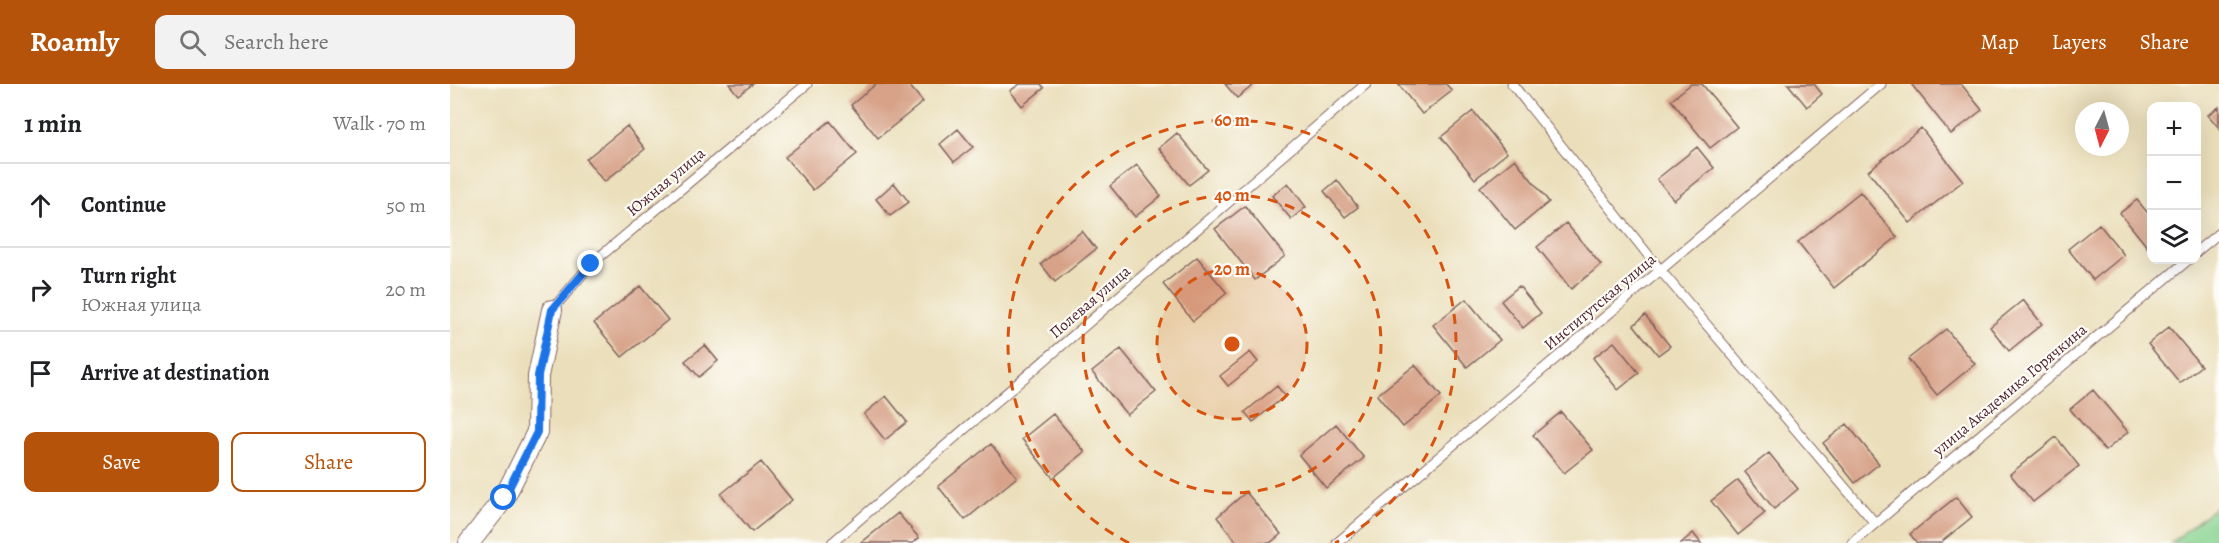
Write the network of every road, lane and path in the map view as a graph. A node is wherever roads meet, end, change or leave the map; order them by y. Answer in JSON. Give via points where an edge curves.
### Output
{"nodes":[{"id":1,"x":807,"y":84,"type":"edge"},
{"id":2,"x":1366,"y":84,"type":"edge"},
{"id":3,"x":1512,"y":84,"type":"edge"},
{"id":4,"x":1881,"y":84,"type":"edge"},
{"id":5,"x":2219,"y":233,"type":"edge"},
{"id":6,"x":2201,"y":248,"type":"edge"},
{"id":7,"x":2183,"y":264,"type":"edge"},
{"id":8,"x":1661,"y":271,"type":"junction"},
{"id":9,"x":552,"y":310,"type":"joint"},
{"id":10,"x":1875,"y":523,"type":"junction"},
{"id":11,"x":469,"y":543,"type":"edge"},
{"id":12,"x":832,"y":543,"type":"edge"},
{"id":13,"x":1337,"y":543,"type":"edge"},
{"id":14,"x":1852,"y":543,"type":"edge"}],
"edges":[{"from":1,"to":9,"type":"lane","name":"Южная улица","via":[[591,264]]},
{"from":2,"to":12,"type":"lane","name":"Полевая улица"},
{"from":3,"to":8,"type":"lane"},
{"from":4,"to":8,"type":"lane","name":"Институтская улица"},
{"from":5,"to":6,"type":"lane"},
{"from":7,"to":10,"type":"lane","name":"улица Академика Горячкина"},
{"from":8,"to":10,"type":"lane"},
{"from":8,"to":13,"type":"lane","name":"Институтская улица"},
{"from":9,"to":11,"type":"street","via":[[538,376],[537,432],[504,498]]},
{"from":10,"to":14,"type":"lane","name":"улица Академика Горячкина"}]}
